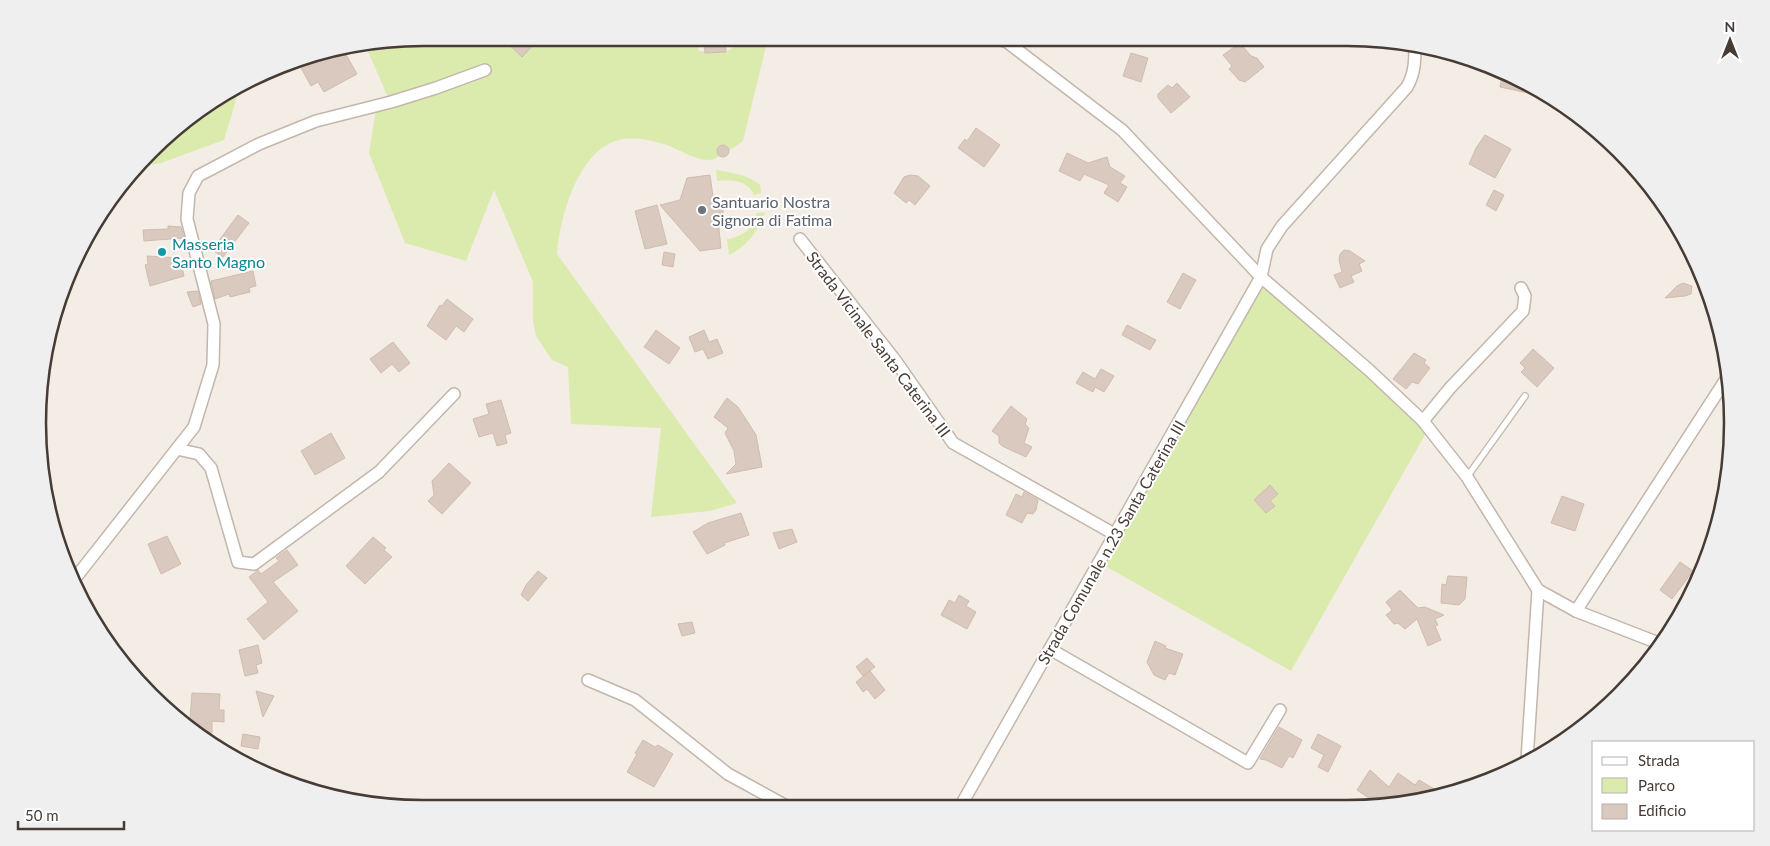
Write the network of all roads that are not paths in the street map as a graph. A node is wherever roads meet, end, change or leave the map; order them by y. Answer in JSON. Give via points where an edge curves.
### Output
{"nodes":[{"id":1,"x":1012,"y":46,"type":"edge"},
{"id":2,"x":1414,"y":52,"type":"edge"},
{"id":3,"x":486,"y":70,"type":"dead end"},
{"id":4,"x":800,"y":239,"type":"dead end"},
{"id":5,"x":1261,"y":278,"type":"junction"},
{"id":6,"x":1521,"y":288,"type":"dead end"},
{"id":7,"x":1722,"y":385,"type":"edge"},
{"id":8,"x":454,"y":394,"type":"dead end"},
{"id":9,"x":1524,"y":396,"type":"dead end"},
{"id":10,"x":1423,"y":421,"type":"junction"},
{"id":11,"x":177,"y":449,"type":"junction"},
{"id":12,"x":1467,"y":477,"type":"junction"},
{"id":13,"x":1116,"y":535,"type":"junction"},
{"id":14,"x":78,"y":574,"type":"edge"},
{"id":15,"x":1538,"y":590,"type":"junction"},
{"id":16,"x":1576,"y":611,"type":"junction"},
{"id":17,"x":1654,"y":641,"type":"edge"},
{"id":18,"x":1050,"y":649,"type":"junction"},
{"id":19,"x":588,"y":680,"type":"dead end"},
{"id":20,"x":1280,"y":710,"type":"dead end"},
{"id":21,"x":1527,"y":753,"type":"edge"},
{"id":22,"x":775,"y":800,"type":"edge"},
{"id":23,"x":964,"y":800,"type":"edge"}],
"edges":[{"from":1,"to":5,"type":"street","via":[[1122,130]]},
{"from":2,"to":5,"type":"street","name":"Strada Comunale n.23 Santa Caterina III","via":[[1413,77],[1407,87],[1282,226],[1267,249]]},
{"from":3,"to":11,"type":"street","via":[[391,102],[316,120],[259,144],[198,176],[189,193],[187,218],[214,324],[213,365],[194,427]]},
{"from":4,"to":13,"type":"street","name":"Strada Vicinale Santa Caterina III","via":[[895,360],[953,443]]},
{"from":5,"to":10,"type":"street"},
{"from":5,"to":13,"type":"street","name":"Strada Comunale n.23 Santa Caterina III"},
{"from":6,"to":10,"type":"street","via":[[1524,311]]},
{"from":7,"to":16,"type":"street"},
{"from":8,"to":11,"type":"street","via":[[379,472],[254,564],[238,562],[211,468],[199,454]]},
{"from":9,"to":12,"type":"lane"},
{"from":10,"to":12,"type":"street"},
{"from":11,"to":14,"type":"street"},
{"from":12,"to":15,"type":"street"},
{"from":13,"to":18,"type":"street","name":"Strada Comunale n.23 Santa Caterina III"},
{"from":15,"to":16,"type":"street"},
{"from":15,"to":21,"type":"street"},
{"from":16,"to":17,"type":"street"},
{"from":18,"to":20,"type":"street","via":[[1248,763]]},
{"from":18,"to":23,"type":"street","name":"Strada Comunale n.23 Santa Caterina III"},
{"from":19,"to":22,"type":"street","via":[[635,700],[728,774]]}]}
